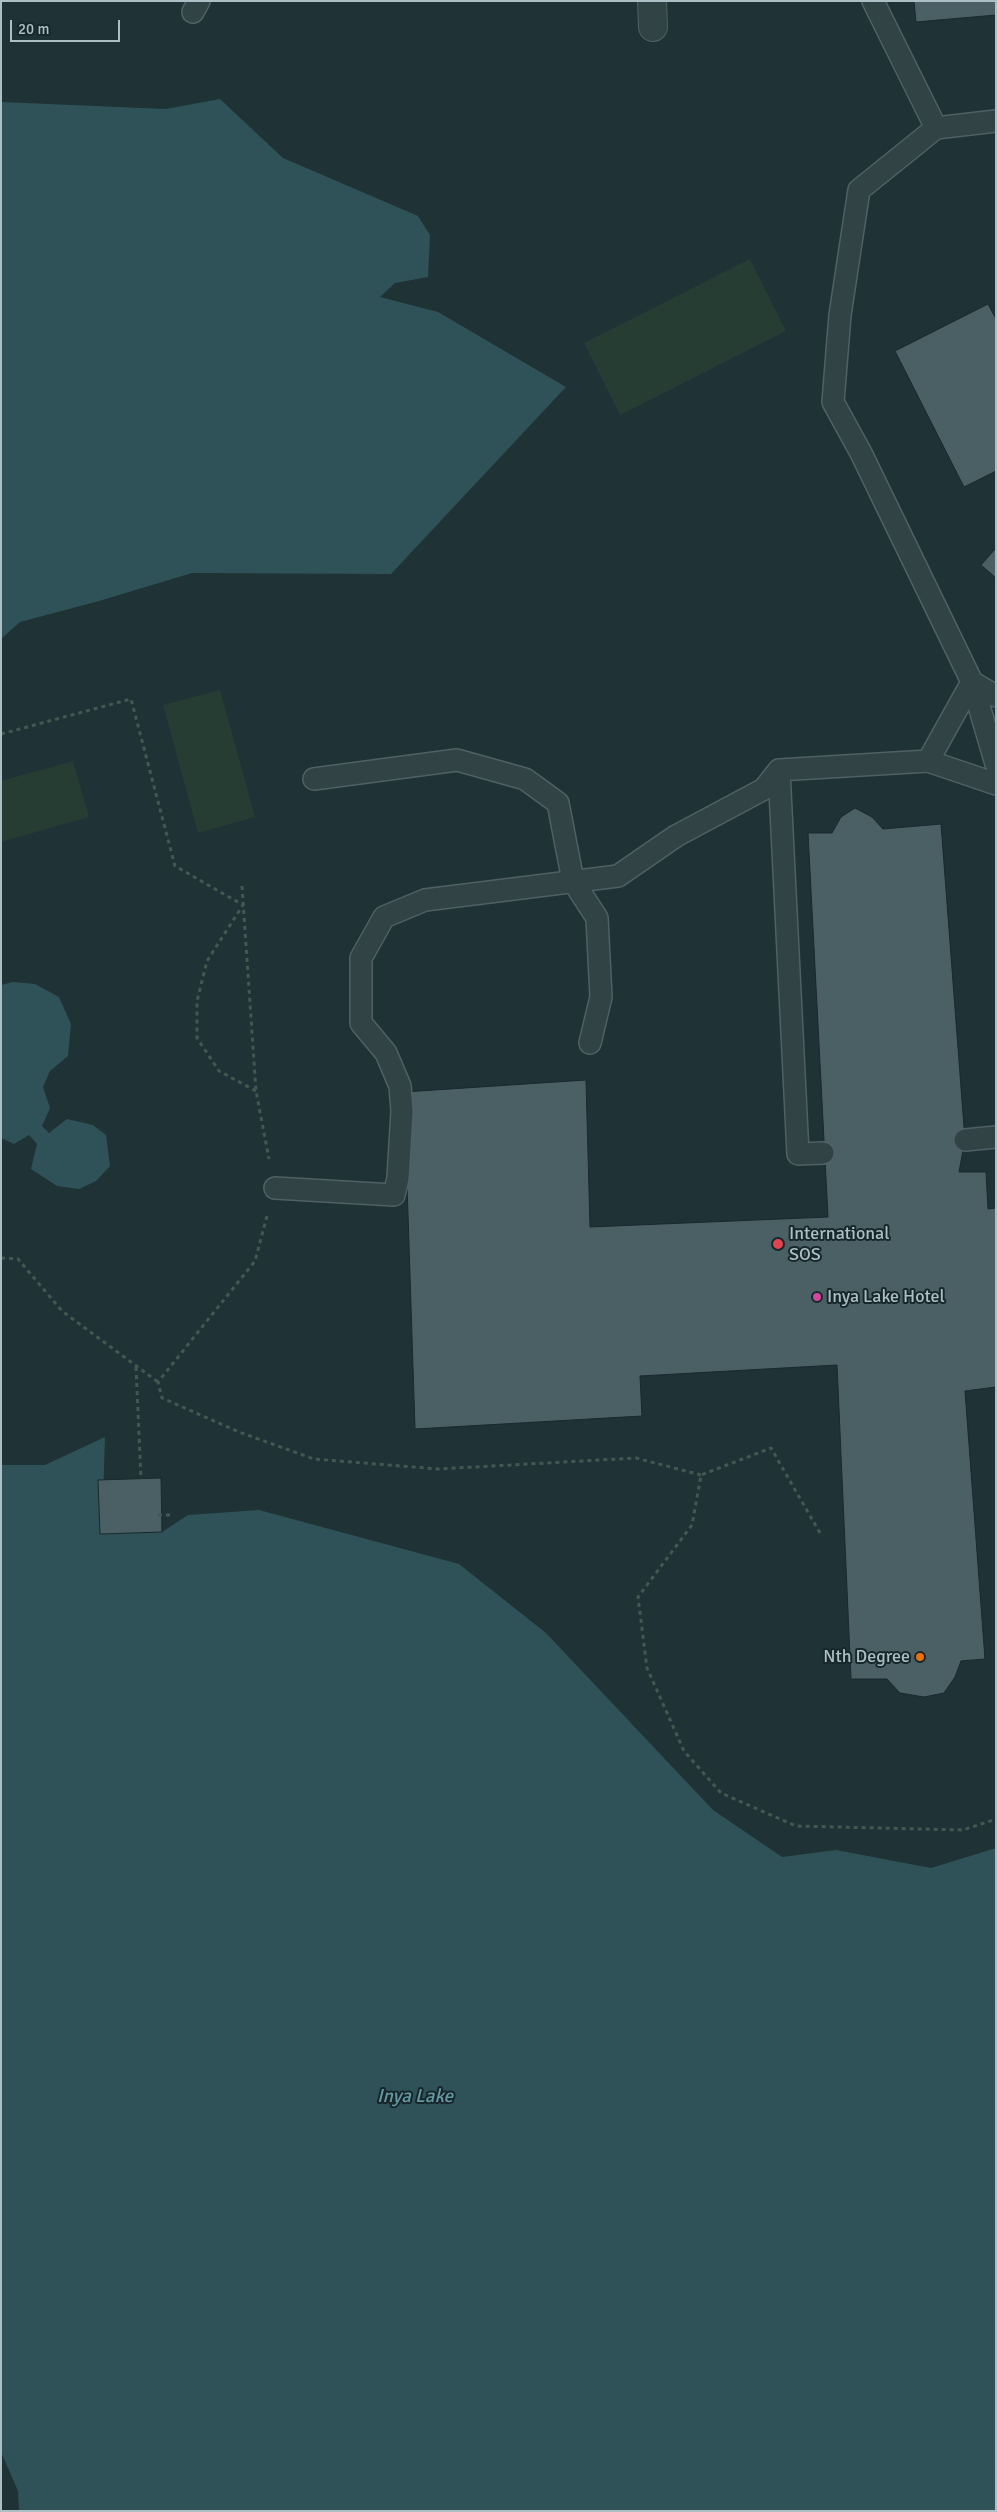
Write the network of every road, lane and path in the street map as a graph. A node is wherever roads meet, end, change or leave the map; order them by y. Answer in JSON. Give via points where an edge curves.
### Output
{"nodes":[{"id":1,"x":873,"y":1,"type":"edge"},
{"id":2,"x":996,"y":121,"type":"edge"},
{"id":3,"x":936,"y":128,"type":"junction"},
{"id":4,"x":972,"y":682,"type":"junction"},
{"id":5,"x":996,"y":696,"type":"edge"},
{"id":6,"x":1,"y":734,"type":"edge"},
{"id":7,"x":928,"y":761,"type":"junction"},
{"id":8,"x":996,"y":764,"type":"edge"},
{"id":9,"x":780,"y":770,"type":"junction"},
{"id":10,"x":314,"y":779,"type":"dead end"},
{"id":11,"x":996,"y":784,"type":"edge"},
{"id":12,"x":573,"y":882,"type":"junction"},
{"id":13,"x":242,"y":886,"type":"dead end"},
{"id":14,"x":243,"y":905,"type":"junction"},
{"id":15,"x":590,"y":1043,"type":"dead end"},
{"id":16,"x":256,"y":1091,"type":"junction"},
{"id":17,"x":996,"y":1137,"type":"edge"},
{"id":18,"x":965,"y":1140,"type":"dead end"},
{"id":19,"x":823,"y":1153,"type":"dead end"},
{"id":20,"x":275,"y":1188,"type":"junction"},
{"id":21,"x":1,"y":1258,"type":"edge"},
{"id":22,"x":136,"y":1366,"type":"junction"},
{"id":23,"x":158,"y":1382,"type":"junction"},
{"id":24,"x":701,"y":1474,"type":"junction"},
{"id":25,"x":141,"y":1479,"type":"dead end"},
{"id":26,"x":173,"y":1514,"type":"dead end"},
{"id":27,"x":158,"y":1515,"type":"dead end"},
{"id":28,"x":820,"y":1533,"type":"dead end"},
{"id":29,"x":996,"y":1819,"type":"edge"}],
"edges":[{"from":1,"to":3,"type":"lane"},
{"from":2,"to":3,"type":"lane"},
{"from":3,"to":4,"type":"lane","via":[[859,190],[840,315],[833,402]]},
{"from":4,"to":5,"type":"lane"},
{"from":4,"to":7,"type":"lane"},
{"from":4,"to":8,"type":"lane"},
{"from":6,"to":14,"type":"path","via":[[131,699],[175,866]]},
{"from":7,"to":9,"type":"lane"},
{"from":7,"to":11,"type":"lane"},
{"from":9,"to":12,"type":"lane","via":[[764,789],[676,836],[618,876]]},
{"from":9,"to":19,"type":"lane","via":[[798,1154]]},
{"from":10,"to":12,"type":"lane","via":[[457,760],[525,779],[558,803]]},
{"from":12,"to":15,"type":"lane","via":[[597,918],[601,997]]},
{"from":12,"to":20,"type":"lane","via":[[426,900],[384,917],[361,958],[361,1023],[386,1053],[400,1086],[402,1111],[394,1195]]},
{"from":13,"to":14,"type":"path"},
{"from":14,"to":16,"type":"path"},
{"from":14,"to":16,"type":"path","via":[[207,961],[197,1001],[197,1038],[219,1071]]},
{"from":16,"to":20,"type":"path"},
{"from":17,"to":18,"type":"lane"},
{"from":20,"to":23,"type":"path","via":[[254,1261]]},
{"from":21,"to":22,"type":"path","via":[[18,1259],[62,1311]]},
{"from":22,"to":23,"type":"path"},
{"from":22,"to":25,"type":"path"},
{"from":23,"to":24,"type":"path","via":[[162,1398],[239,1432],[314,1459],[438,1469],[636,1458]]},
{"from":24,"to":28,"type":"path","via":[[771,1448]]},
{"from":24,"to":29,"type":"path","via":[[692,1524],[638,1597],[647,1668],[684,1751],[722,1793],[796,1826],[963,1830]]},
{"from":26,"to":27,"type":"path"}]}
